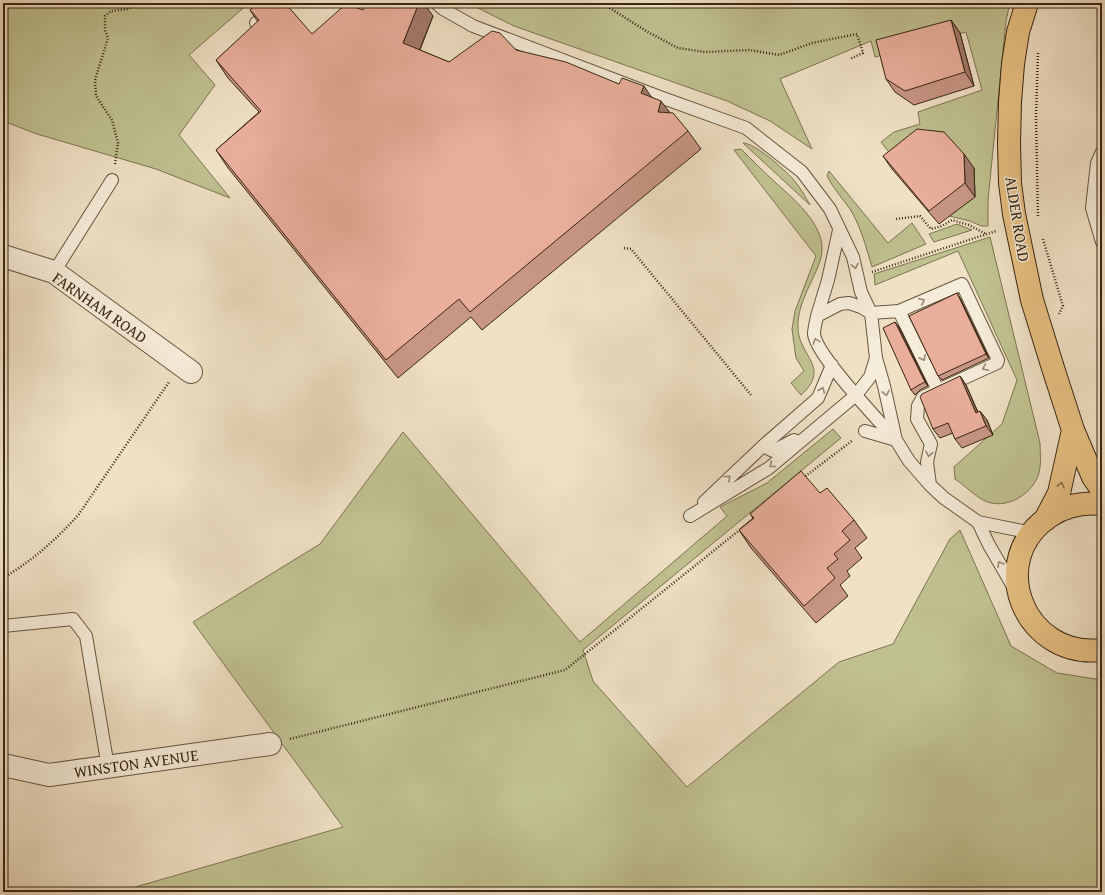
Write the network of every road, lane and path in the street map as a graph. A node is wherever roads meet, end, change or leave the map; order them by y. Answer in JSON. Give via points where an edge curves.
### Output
{"nodes":[{"id":1,"x":140,"y":3,"type":"edge"},
{"id":2,"x":281,"y":3,"type":"edge"},
{"id":3,"x":436,"y":3,"type":"edge"},
{"id":4,"x":602,"y":3,"type":"edge"},
{"id":5,"x":1027,"y":3,"type":"edge"},
{"id":6,"x":256,"y":23,"type":"edge"},
{"id":7,"x":1038,"y":46,"type":"dead end"},
{"id":8,"x":850,"y":60,"type":"dead end"},
{"id":9,"x":1102,"y":152,"type":"edge"},
{"id":10,"x":112,"y":180,"type":"joint"},
{"id":11,"x":896,"y":218,"type":"dead end"},
{"id":12,"x":1016,"y":224,"type":"junction"},
{"id":13,"x":1038,"y":224,"type":"dead end"},
{"id":14,"x":840,"y":230,"type":"junction"},
{"id":15,"x":986,"y":234,"type":"junction"},
{"id":16,"x":1043,"y":239,"type":"dead end"},
{"id":17,"x":1102,"y":242,"type":"edge"},
{"id":18,"x":624,"y":248,"type":"dead end"},
{"id":19,"x":3,"y":256,"type":"edge"},
{"id":20,"x":54,"y":272,"type":"junction"},
{"id":21,"x":857,"y":274,"type":"junction"},
{"id":22,"x":899,"y":310,"type":"junction"},
{"id":23,"x":871,"y":313,"type":"junction"},
{"id":24,"x":817,"y":316,"type":"junction"},
{"id":25,"x":1044,"y":341,"type":"junction"},
{"id":26,"x":876,"y":358,"type":"junction"},
{"id":27,"x":832,"y":365,"type":"junction"},
{"id":28,"x":186,"y":368,"type":"joint"},
{"id":29,"x":938,"y":390,"type":"junction"},
{"id":30,"x":751,"y":395,"type":"dead end"},
{"id":31,"x":856,"y":395,"type":"junction"},
{"id":32,"x":1073,"y":430,"type":"junction"},
{"id":33,"x":811,"y":432,"type":"junction"},
{"id":34,"x":865,"y":432,"type":"joint"},
{"id":35,"x":896,"y":440,"type":"junction"},
{"id":36,"x":763,"y":446,"type":"junction"},
{"id":37,"x":799,"y":482,"type":"edge"},
{"id":38,"x":930,"y":485,"type":"junction"},
{"id":39,"x":1102,"y":490,"type":"edge"},
{"id":40,"x":1102,"y":504,"type":"edge"},
{"id":41,"x":750,"y":522,"type":"edge"},
{"id":42,"x":978,"y":522,"type":"junction"},
{"id":43,"x":1038,"y":526,"type":"junction"},
{"id":44,"x":3,"y":578,"type":"edge"},
{"id":45,"x":1020,"y":598,"type":"junction"},
{"id":46,"x":3,"y":626,"type":"edge"},
{"id":47,"x":1102,"y":650,"type":"edge"},
{"id":48,"x":270,"y":744,"type":"joint"},
{"id":49,"x":3,"y":765,"type":"edge"},
{"id":50,"x":108,"y":767,"type":"junction"}],
"edges":[{"from":1,"to":10,"type":"path","via":[[128,9],[111,11],[105,16],[108,38],[95,80],[96,96],[112,120],[118,142]]},
{"from":2,"to":6,"type":"lane"},
{"from":3,"to":14,"type":"lane","via":[[473,26],[746,128],[802,172],[830,209]]},
{"from":4,"to":8,"type":"path","via":[[678,48],[705,52],[750,50],[779,55],[812,43],[857,34],[863,53]]},
{"from":5,"to":12,"type":"main road","name":"ALDER ROAD","via":[[1018,32],[1010,102],[1010,183]]},
{"from":7,"to":13,"type":"path"},
{"from":9,"to":17,"type":"lane","via":[[1097,163],[1092,208]]},
{"from":10,"to":20,"type":"lane"},
{"from":11,"to":15,"type":"path","via":[[920,216],[931,229],[952,220]]},
{"from":12,"to":15,"type":"path"},
{"from":12,"to":25,"type":"main road","name":"ALDER ROAD","via":[[1032,300]]},
{"from":14,"to":21,"type":"lane","one_way":true,"via":[[853,256]]},
{"from":14,"to":24,"type":"lane"},
{"from":15,"to":21,"type":"path","via":[[876,271]]},
{"from":16,"to":25,"type":"path","via":[[1063,306]]},
{"from":18,"to":30,"type":"path","via":[[631,249]]},
{"from":19,"to":20,"type":"street","name":"FARNHAM ROAD"},
{"from":20,"to":28,"type":"street","name":"FARNHAM ROAD"},
{"from":21,"to":23,"type":"lane","via":[[861,292]]},
{"from":22,"to":23,"type":"lane"},
{"from":22,"to":29,"type":"lane","one_way":true},
{"from":22,"to":29,"type":"lane","one_way":true,"via":[[960,284],[963,285],[998,362]]},
{"from":23,"to":24,"type":"lane","via":[[848,303],[840,304]]},
{"from":23,"to":26,"type":"lane"},
{"from":27,"to":24,"type":"lane","one_way":true,"via":[[820,350],[814,335]]},
{"from":25,"to":32,"type":"main road","name":"ALDER ROAD"},
{"from":26,"to":31,"type":"lane","via":[[870,377]]},
{"from":26,"to":35,"type":"lane","one_way":true},
{"from":27,"to":31,"type":"lane"},
{"from":36,"to":27,"type":"lane","one_way":true,"via":[[818,398]]},
{"from":28,"to":44,"type":"path","via":[[79,514],[62,533],[21,568]]},
{"from":29,"to":38,"type":"lane","one_way":true,"via":[[923,397],[918,406],[917,419],[930,444],[927,462]]},
{"from":31,"to":33,"type":"lane"},
{"from":31,"to":35,"type":"lane"},
{"from":32,"to":39,"type":"main road","name":"ALDER ROAD","via":[[1093,477]]},
{"from":43,"to":32,"type":"main road","one_way":true,"via":[[1059,493]]},
{"from":33,"to":36,"type":"lane","via":[[773,451]]},
{"from":33,"to":36,"type":"lane","one_way":true,"via":[[769,468],[690,516]]},
{"from":34,"to":35,"type":"lane"},
{"from":34,"to":37,"type":"path"},
{"from":35,"to":38,"type":"lane","via":[[909,461]]},
{"from":38,"to":42,"type":"lane"},
{"from":40,"to":43,"type":"main road","via":[[1070,506],[1055,512]]},
{"from":41,"to":48,"type":"path","via":[[565,670]]},
{"from":42,"to":43,"type":"lane"},
{"from":45,"to":42,"type":"lane","one_way":true},
{"from":43,"to":45,"type":"main road","via":[[1022,551],[1018,566]]},
{"from":45,"to":47,"type":"main road","via":[[1032,622],[1053,641],[1077,650]]},
{"from":46,"to":50,"type":"lane","via":[[73,619],[86,636]]},
{"from":48,"to":50,"type":"street","name":"WINSTON AVENUE"},
{"from":49,"to":50,"type":"street","name":"WINSTON AVENUE","via":[[49,775]]}]}
